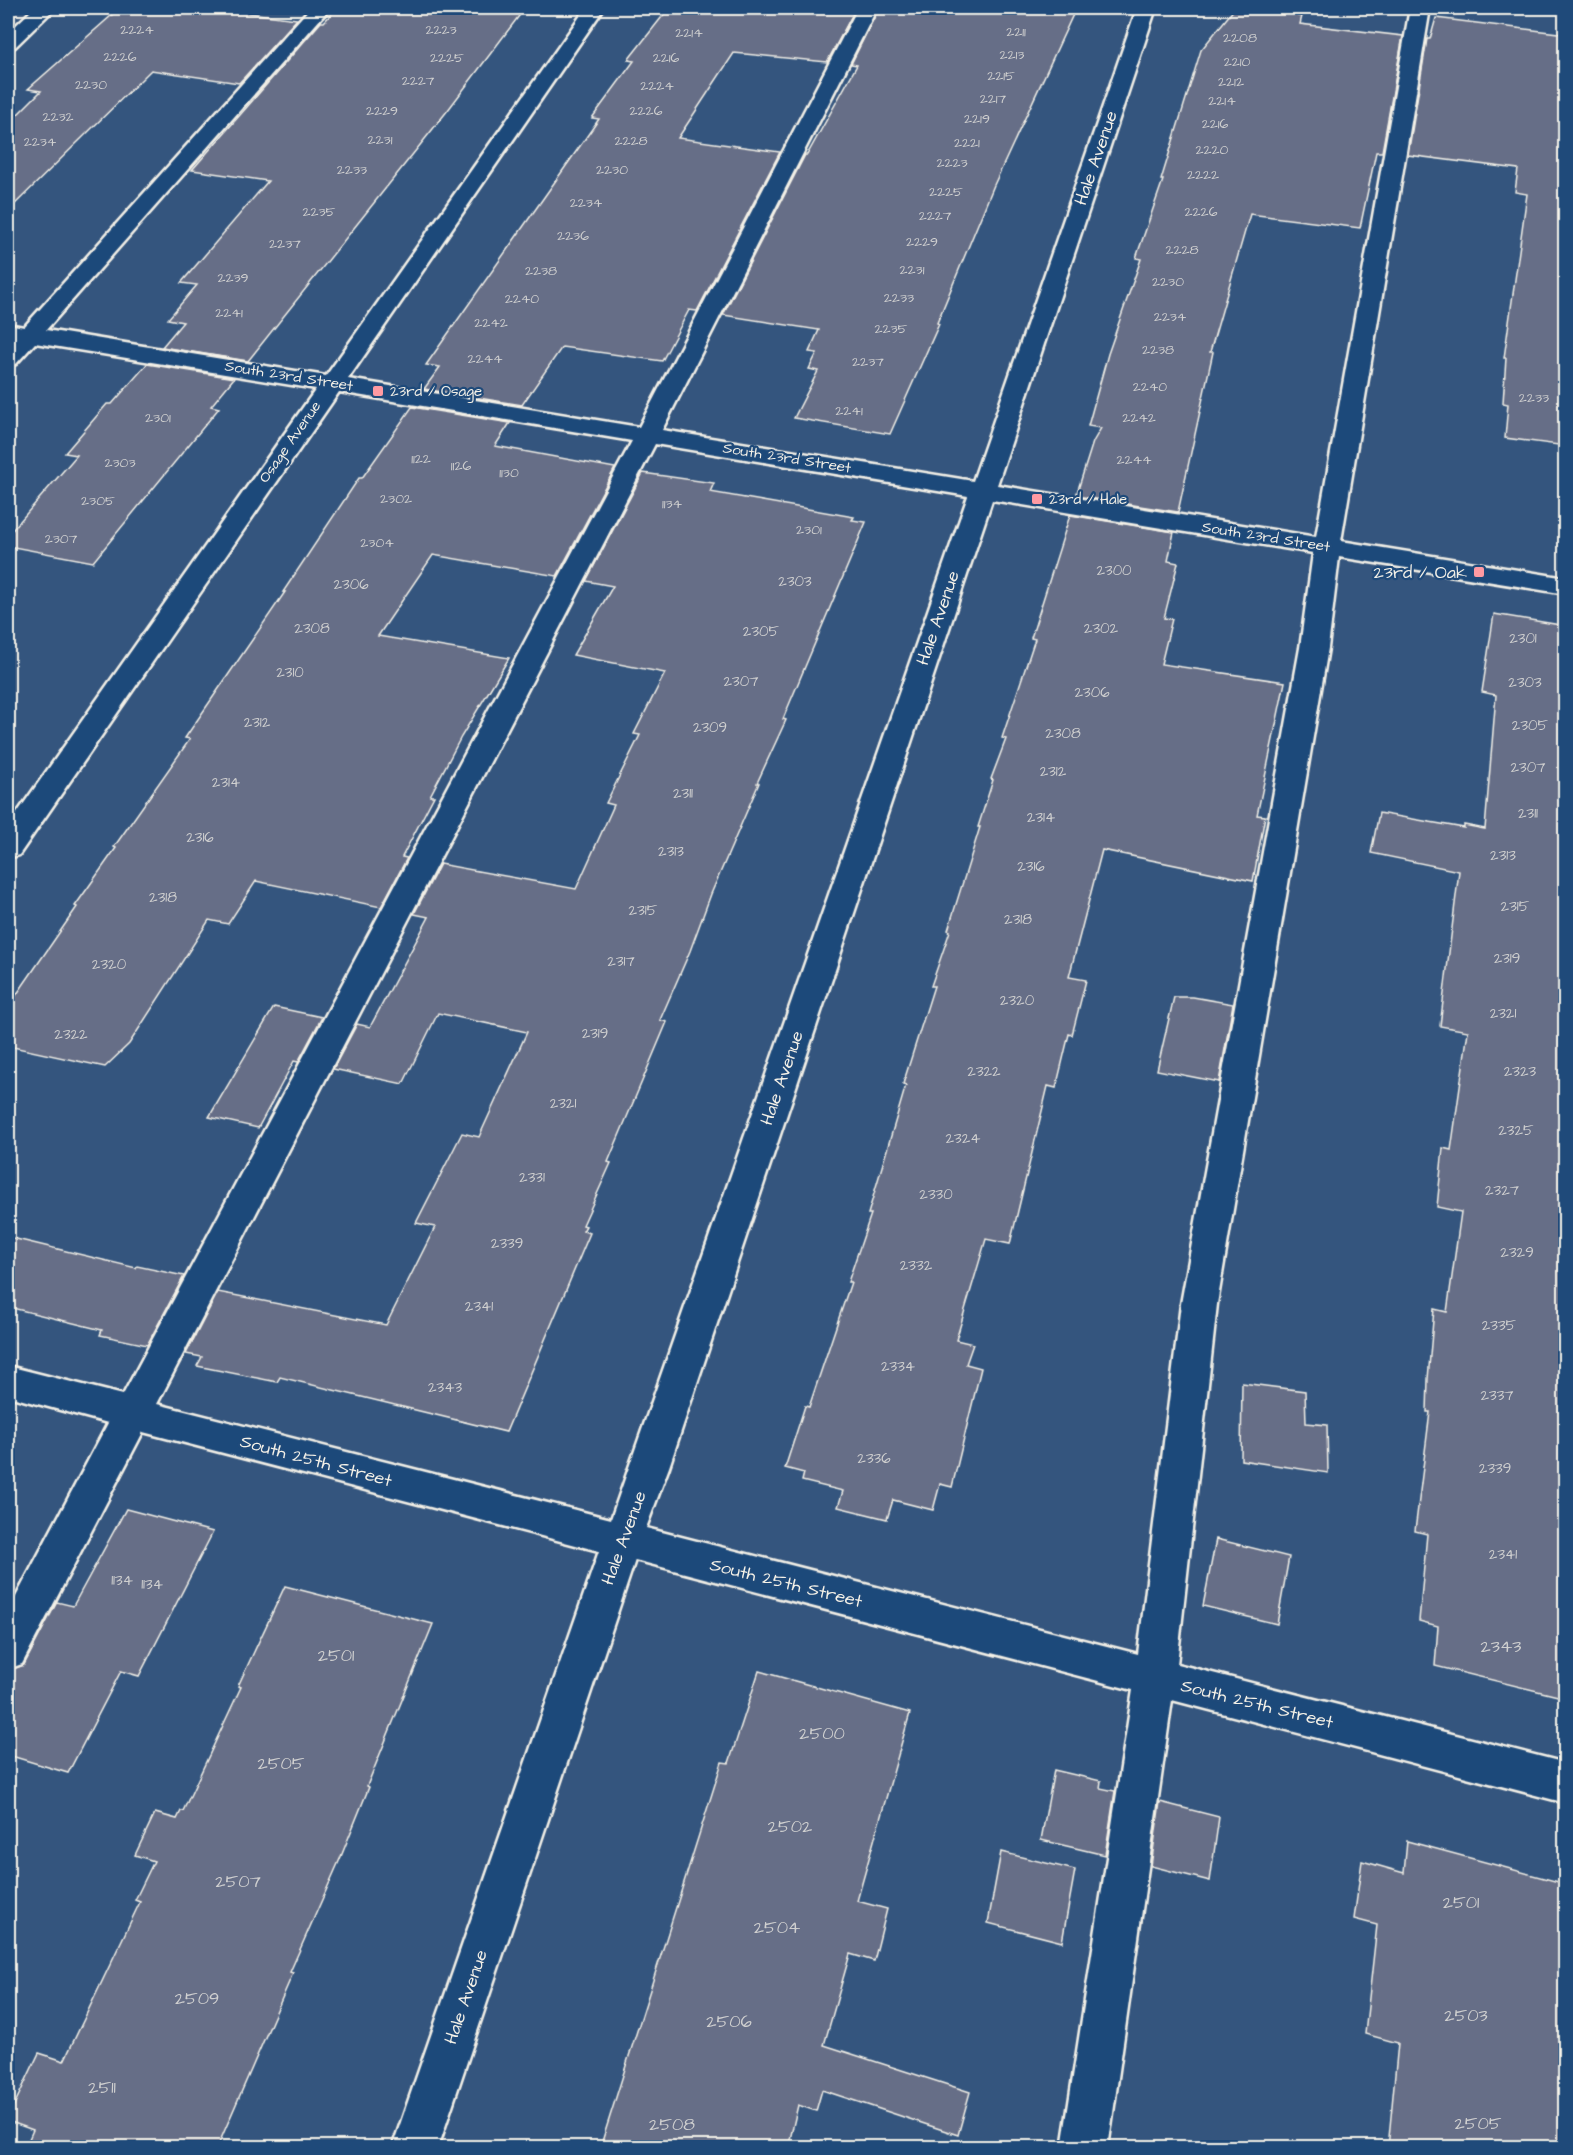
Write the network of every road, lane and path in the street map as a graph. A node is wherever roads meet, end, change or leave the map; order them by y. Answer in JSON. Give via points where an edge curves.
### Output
{"nodes":[{"id":1,"x":45,"y":8,"type":"edge"},
{"id":2,"x":320,"y":8,"type":"edge"},
{"id":3,"x":595,"y":8,"type":"edge"},
{"id":4,"x":868,"y":8,"type":"edge"},
{"id":5,"x":1147,"y":8,"type":"edge"},
{"id":6,"x":1420,"y":8,"type":"edge"},
{"id":7,"x":8,"y":43,"type":"edge"},
{"id":8,"x":18,"y":332,"type":"edge"},
{"id":9,"x":8,"y":359,"type":"edge"},
{"id":10,"x":331,"y":383,"type":"junction"},
{"id":11,"x":646,"y":435,"type":"junction"},
{"id":12,"x":981,"y":490,"type":"junction"},
{"id":13,"x":1327,"y":547,"type":"junction"},
{"id":14,"x":1566,"y":586,"type":"edge"},
{"id":15,"x":8,"y":848,"type":"edge"},
{"id":16,"x":8,"y":1381,"type":"edge"},
{"id":17,"x":133,"y":1413,"type":"junction"},
{"id":18,"x":622,"y":1541,"type":"junction"},
{"id":19,"x":8,"y":1651,"type":"edge"},
{"id":20,"x":1155,"y":1678,"type":"junction"},
{"id":21,"x":1566,"y":1783,"type":"edge"},
{"id":22,"x":415,"y":2148,"type":"edge"},
{"id":23,"x":1085,"y":2148,"type":"edge"}],
"edges":[{"from":1,"to":7,"type":"street"},
{"from":2,"to":8,"type":"street"},
{"from":3,"to":10,"type":"street","name":"Osage Avenue"},
{"from":4,"to":11,"type":"street"},
{"from":5,"to":12,"type":"street","name":"Hale Avenue"},
{"from":6,"to":13,"type":"street"},
{"from":8,"to":9,"type":"street"},
{"from":8,"to":10,"type":"street","name":"South 23rd Street"},
{"from":10,"to":11,"type":"street","name":"South 23rd Street"},
{"from":10,"to":15,"type":"street","name":"Osage Avenue"},
{"from":11,"to":12,"type":"street","name":"South 23rd Street"},
{"from":11,"to":17,"type":"street"},
{"from":12,"to":13,"type":"street","name":"South 23rd Street"},
{"from":12,"to":18,"type":"street","name":"Hale Avenue"},
{"from":13,"to":14,"type":"street","name":"South 23rd Street"},
{"from":13,"to":20,"type":"street","via":[[1312,660],[1199,1304]]},
{"from":16,"to":17,"type":"street","name":"South 25th Street"},
{"from":17,"to":18,"type":"street","name":"South 25th Street"},
{"from":17,"to":19,"type":"street"},
{"from":18,"to":20,"type":"street","name":"South 25th Street"},
{"from":18,"to":22,"type":"street","name":"Hale Avenue"},
{"from":20,"to":21,"type":"street","name":"South 25th Street"},
{"from":20,"to":23,"type":"street"}]}
